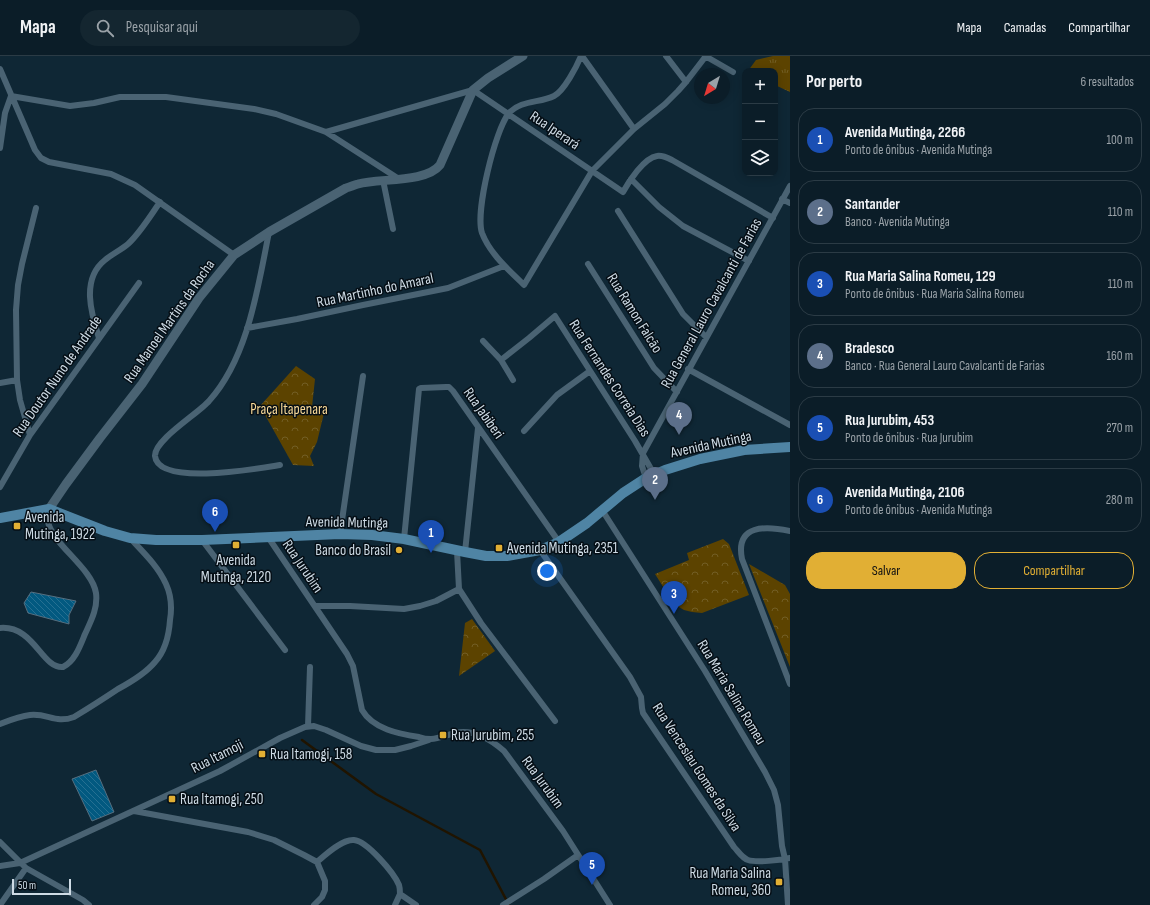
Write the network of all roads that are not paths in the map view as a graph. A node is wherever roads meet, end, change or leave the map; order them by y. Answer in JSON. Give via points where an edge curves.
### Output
{"nodes":[{"id":1,"x":523,"y":56,"type":"edge"},
{"id":2,"x":581,"y":56,"type":"edge"},
{"id":3,"x":666,"y":56,"type":"edge"},
{"id":4,"x":706,"y":56,"type":"edge"},
{"id":5,"x":0,"y":69,"type":"edge"},
{"id":6,"x":733,"y":72,"type":"dead end"},
{"id":7,"x":686,"y":82,"type":"junction"},
{"id":8,"x":472,"y":90,"type":"junction"},
{"id":9,"x":11,"y":96,"type":"junction"},
{"id":10,"x":3,"y":114,"type":"edge"},
{"id":11,"x":509,"y":114,"type":"junction"},
{"id":12,"x":634,"y":128,"type":"junction"},
{"id":13,"x":326,"y":132,"type":"junction"},
{"id":14,"x":0,"y":148,"type":"edge"},
{"id":15,"x":592,"y":171,"type":"junction"},
{"id":16,"x":399,"y":179,"type":"junction"},
{"id":17,"x":631,"y":179,"type":"junction"},
{"id":18,"x":383,"y":180,"type":"junction"},
{"id":19,"x":790,"y":186,"type":"edge"},
{"id":20,"x":782,"y":199,"type":"junction"},
{"id":21,"x":160,"y":202,"type":"junction"},
{"id":22,"x":790,"y":203,"type":"edge"},
{"id":23,"x":36,"y":208,"type":"dead end"},
{"id":24,"x":618,"y":211,"type":"dead end"},
{"id":25,"x":773,"y":218,"type":"junction"},
{"id":26,"x":394,"y":229,"type":"dead end"},
{"id":27,"x":269,"y":232,"type":"junction"},
{"id":28,"x":234,"y":255,"type":"junction"},
{"id":29,"x":749,"y":261,"type":"junction"},
{"id":30,"x":588,"y":264,"type":"dead end"},
{"id":31,"x":504,"y":266,"type":"junction"},
{"id":32,"x":139,"y":283,"type":"dead end"},
{"id":33,"x":247,"y":328,"type":"junction"},
{"id":34,"x":706,"y":337,"type":"junction"},
{"id":35,"x":99,"y":338,"type":"junction"},
{"id":36,"x":483,"y":341,"type":"dead end"},
{"id":37,"x":501,"y":360,"type":"junction"},
{"id":38,"x":688,"y":369,"type":"junction"},
{"id":39,"x":590,"y":371,"type":"junction"},
{"id":40,"x":363,"y":376,"type":"dead end"},
{"id":41,"x":17,"y":380,"type":"junction"},
{"id":42,"x":514,"y":380,"type":"dead end"},
{"id":43,"x":0,"y":383,"type":"edge"},
{"id":44,"x":676,"y":392,"type":"junction"},
{"id":45,"x":790,"y":425,"type":"edge"},
{"id":46,"x":478,"y":428,"type":"junction"},
{"id":47,"x":524,"y":431,"type":"dead end"},
{"id":48,"x":30,"y":435,"type":"junction"},
{"id":49,"x":790,"y":447,"type":"edge"},
{"id":50,"x":643,"y":453,"type":"junction"},
{"id":51,"x":280,"y":465,"type":"dead end"},
{"id":52,"x":650,"y":476,"type":"junction"},
{"id":53,"x":0,"y":487,"type":"edge"},
{"id":54,"x":49,"y":509,"type":"junction"},
{"id":55,"x":602,"y":510,"type":"junction"},
{"id":56,"x":0,"y":518,"type":"edge"},
{"id":57,"x":790,"y":531,"type":"edge"},
{"id":58,"x":340,"y":534,"type":"junction"},
{"id":59,"x":268,"y":537,"type":"junction"},
{"id":60,"x":130,"y":538,"type":"junction"},
{"id":61,"x":404,"y":539,"type":"junction"},
{"id":62,"x":202,"y":540,"type":"junction"},
{"id":63,"x":559,"y":542,"type":"junction"},
{"id":64,"x":540,"y":550,"type":"junction"},
{"id":65,"x":461,"y":552,"type":"junction"},
{"id":66,"x":459,"y":589,"type":"junction"},
{"id":67,"x":315,"y":606,"type":"junction"},
{"id":68,"x":0,"y":628,"type":"edge"},
{"id":69,"x":285,"y":650,"type":"dead end"},
{"id":70,"x":310,"y":667,"type":"dead end"},
{"id":71,"x":790,"y":684,"type":"edge"},
{"id":72,"x":555,"y":721,"type":"dead end"},
{"id":73,"x":0,"y":724,"type":"edge"},
{"id":74,"x":308,"y":726,"type":"junction"},
{"id":75,"x":431,"y":739,"type":"junction"},
{"id":76,"x":134,"y":812,"type":"junction"},
{"id":77,"x":0,"y":842,"type":"edge"},
{"id":78,"x":578,"y":855,"type":"junction"},
{"id":79,"x":787,"y":858,"type":"edge"},
{"id":80,"x":317,"y":862,"type":"junction"},
{"id":81,"x":20,"y":863,"type":"junction"},
{"id":82,"x":0,"y":866,"type":"edge"},
{"id":83,"x":26,"y":868,"type":"junction"},
{"id":84,"x":400,"y":894,"type":"junction"},
{"id":85,"x":0,"y":905,"type":"edge"},
{"id":86,"x":90,"y":905,"type":"edge"},
{"id":87,"x":314,"y":905,"type":"edge"},
{"id":88,"x":395,"y":905,"type":"edge"},
{"id":89,"x":416,"y":905,"type":"edge"},
{"id":90,"x":503,"y":905,"type":"edge"},
{"id":91,"x":610,"y":905,"type":"edge"},
{"id":92,"x":788,"y":905,"type":"edge"}],
"edges":[{"from":1,"to":8,"type":"main road"},
{"from":2,"to":11,"type":"street","via":[[558,94],[517,107]]},
{"from":2,"to":12,"type":"street"},
{"from":3,"to":7,"type":"street"},
{"from":4,"to":6,"type":"street"},
{"from":4,"to":7,"type":"street"},
{"from":5,"to":9,"type":"street"},
{"from":7,"to":12,"type":"street","via":[[665,104]]},
{"from":8,"to":11,"type":"street","name":"Rua Iperará"},
{"from":8,"to":13,"type":"street"},
{"from":8,"to":16,"type":"main road","name":"Rua Manoel Martins da Rocha","via":[[440,165],[423,176]]},
{"from":9,"to":10,"type":"street"},
{"from":9,"to":13,"type":"street","via":[[70,106],[120,97],[166,97],[269,112]]},
{"from":9,"to":21,"type":"street","via":[[41,158],[49,162],[111,174],[135,185]]},
{"from":10,"to":14,"type":"street"},
{"from":11,"to":15,"type":"street","name":"Rua Iperará"},
{"from":11,"to":31,"type":"street","via":[[498,138],[488,171],[480,223],[486,242]]},
{"from":12,"to":15,"type":"street"},
{"from":13,"to":16,"type":"street"},
{"from":15,"to":17,"type":"street","name":"Rua Iperará","via":[[622,192]]},
{"from":15,"to":31,"type":"street","via":[[524,285]]},
{"from":16,"to":18,"type":"main road","name":"Rua Manoel Martins da Rocha"},
{"from":17,"to":25,"type":"street","via":[[651,158],[667,158]]},
{"from":17,"to":29,"type":"street","via":[[679,223]]},
{"from":18,"to":26,"type":"street"},
{"from":18,"to":27,"type":"main road","name":"Rua Manoel Martins da Rocha","via":[[346,188]]},
{"from":19,"to":20,"type":"street","name":"Rua General Lauro Cavalcanti de Farias"},
{"from":20,"to":22,"type":"street"},
{"from":20,"to":25,"type":"street","name":"Rua General Lauro Cavalcanti de Farias"},
{"from":21,"to":28,"type":"street"},
{"from":21,"to":35,"type":"street","via":[[130,242],[104,260],[95,272],[90,303]]},
{"from":23,"to":41,"type":"street","via":[[18,285]]},
{"from":24,"to":34,"type":"street","via":[[683,314]]},
{"from":25,"to":29,"type":"street","name":"Rua General Lauro Cavalcanti de Farias"},
{"from":27,"to":28,"type":"main road","name":"Rua Manoel Martins da Rocha"},
{"from":27,"to":33,"type":"street"},
{"from":28,"to":54,"type":"main road","name":"Rua Manoel Martins da Rocha","via":[[199,298],[142,384]]},
{"from":29,"to":34,"type":"street","name":"Rua General Lauro Cavalcanti de Farias"},
{"from":30,"to":44,"type":"street","name":"Rua Ramon Falcão","via":[[654,368]]},
{"from":31,"to":33,"type":"street","name":"Rua Martinho do Amaral","via":[[448,288]]},
{"from":32,"to":35,"type":"street","name":"Rua Doutor Nuno de Andrade"},
{"from":33,"to":51,"type":"street","via":[[228,375],[218,390],[208,402],[172,431],[158,449],[155,458],[163,468],[184,473],[217,474]]},
{"from":34,"to":38,"type":"street","name":"Rua General Lauro Cavalcanti de Farias"},
{"from":35,"to":48,"type":"street","name":"Rua Doutor Nuno de Andrade"},
{"from":36,"to":37,"type":"street"},
{"from":37,"to":39,"type":"street","name":"Rua Fernandes Correia Dias","via":[[555,316]]},
{"from":37,"to":42,"type":"street"},
{"from":38,"to":44,"type":"street","name":"Rua General Lauro Cavalcanti de Farias"},
{"from":38,"to":45,"type":"street"},
{"from":39,"to":47,"type":"street","via":[[557,395]]},
{"from":39,"to":50,"type":"street","name":"Rua Fernandes Correia Dias"},
{"from":40,"to":58,"type":"street"},
{"from":41,"to":43,"type":"street"},
{"from":41,"to":48,"type":"street"},
{"from":44,"to":50,"type":"street","name":"Rua General Lauro Cavalcanti de Farias"},
{"from":46,"to":61,"type":"street","name":"Rua Jabiberi","via":[[449,388],[421,388]]},
{"from":46,"to":63,"type":"street","name":"Rua Jabiberi"},
{"from":46,"to":65,"type":"street"},
{"from":48,"to":53,"type":"street","name":"Rua Doutor Nuno de Andrade"},
{"from":49,"to":52,"type":"main road","name":"Avenida Mutinga","via":[[744,450],[700,459]]},
{"from":50,"to":52,"type":"street","name":"Rua Fernandes Correia Dias"},
{"from":50,"to":52,"type":"street","name":"Rua Fernandes Correia Dias","via":[[642,466]]},
{"from":52,"to":55,"type":"main road","name":"Avenida Mutinga"},
{"from":54,"to":56,"type":"main road"},
{"from":54,"to":60,"type":"main road","name":"Avenida Mutinga"},
{"from":54,"to":68,"type":"street","via":[[48,521],[53,532],[95,587],[93,617],[79,648],[70,662],[63,667],[49,661],[18,631]]},
{"from":55,"to":63,"type":"main road","name":"Avenida Mutinga"},
{"from":55,"to":79,"type":"street","name":"Rua Maria Salina Romeu","via":[[705,671],[765,772],[778,805],[782,846]]},
{"from":57,"to":71,"type":"street","via":[[771,527],[752,530],[742,542],[740,549]]},
{"from":58,"to":59,"type":"main road","name":"Avenida Mutinga"},
{"from":58,"to":61,"type":"main road","name":"Avenida Mutinga"},
{"from":59,"to":62,"type":"main road","name":"Avenida Mutinga"},
{"from":59,"to":67,"type":"street","name":"Rua Jurubim"},
{"from":60,"to":62,"type":"main road","name":"Avenida Mutinga"},
{"from":60,"to":73,"type":"street","via":[[166,583],[171,598],[169,631],[164,649],[156,662],[146,672],[74,717],[60,720],[31,715]]},
{"from":61,"to":65,"type":"main road","name":"Avenida Mutinga"},
{"from":62,"to":69,"type":"street"},
{"from":63,"to":64,"type":"main road","name":"Avenida Mutinga"},
{"from":64,"to":65,"type":"main road","name":"Avenida Mutinga","via":[[506,556]]},
{"from":64,"to":79,"type":"street","name":"Rua Venceslau Gomes da Silva","via":[[634,684],[641,697],[643,714],[734,847],[747,860]]},
{"from":65,"to":66,"type":"street"},
{"from":66,"to":67,"type":"street","via":[[436,601],[404,609]]},
{"from":66,"to":72,"type":"street","via":[[481,623]]},
{"from":67,"to":75,"type":"street","name":"Rua Jurubim","via":[[353,666],[365,715],[399,734]]},
{"from":70,"to":74,"type":"street"},
{"from":74,"to":75,"type":"street","via":[[326,730],[376,750],[395,750]]},
{"from":74,"to":76,"type":"street","name":"Rua Itamoji"},
{"from":75,"to":78,"type":"street","name":"Rua Jurubim","via":[[457,733],[476,734],[494,742],[504,751]]},
{"from":76,"to":80,"type":"street","via":[[248,832],[274,840]]},
{"from":76,"to":81,"type":"street","name":"Rua Itamoji"},
{"from":77,"to":81,"type":"street"},
{"from":78,"to":90,"type":"street"},
{"from":78,"to":91,"type":"street","name":"Rua Jurubim"},
{"from":79,"to":92,"type":"street","name":"Rua Maria Salina Romeu"},
{"from":80,"to":84,"type":"street","via":[[343,843],[357,841],[385,865],[400,887]]},
{"from":80,"to":87,"type":"street","via":[[325,881],[325,890]]},
{"from":81,"to":82,"type":"street","name":"Rua Itamoji"},
{"from":81,"to":83,"type":"street"},
{"from":83,"to":85,"type":"street"},
{"from":83,"to":86,"type":"street"},
{"from":84,"to":88,"type":"street"},
{"from":84,"to":89,"type":"street"}]}
